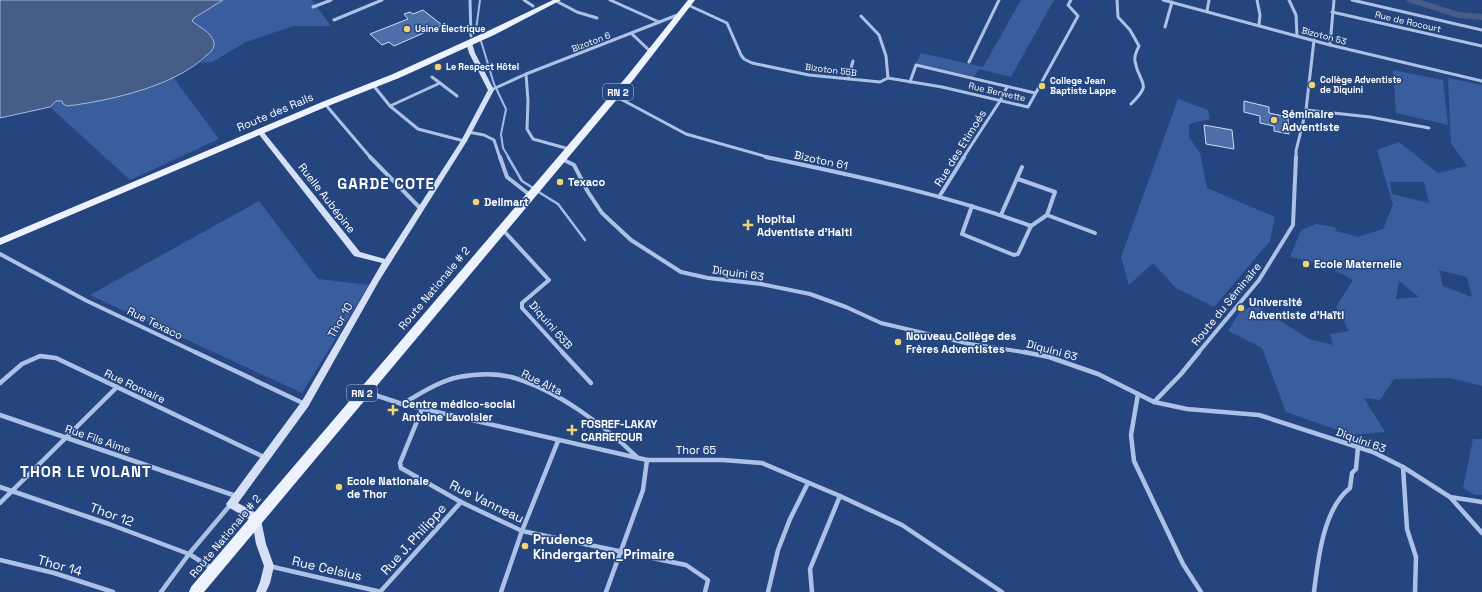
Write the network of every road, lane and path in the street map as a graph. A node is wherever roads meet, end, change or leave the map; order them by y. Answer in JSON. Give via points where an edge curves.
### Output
{"nodes":[{"id":1,"x":331,"y":0,"type":"edge"},
{"id":2,"x":382,"y":0,"type":"edge"},
{"id":3,"x":470,"y":0,"type":"edge"},
{"id":4,"x":524,"y":0,"type":"edge"},
{"id":5,"x":545,"y":0,"type":"edge"},
{"id":6,"x":557,"y":0,"type":"edge"},
{"id":7,"x":610,"y":0,"type":"edge"},
{"id":8,"x":999,"y":0,"type":"edge"},
{"id":9,"x":1071,"y":0,"type":"edge"},
{"id":10,"x":1117,"y":0,"type":"edge"},
{"id":11,"x":1163,"y":0,"type":"edge"},
{"id":12,"x":1209,"y":0,"type":"edge"},
{"id":13,"x":1257,"y":0,"type":"edge"},
{"id":14,"x":1289,"y":0,"type":"edge"},
{"id":15,"x":1334,"y":0,"type":"edge"},
{"id":16,"x":1352,"y":0,"type":"edge"},
{"id":17,"x":1172,"y":2,"type":"junction"},
{"id":18,"x":690,"y":3,"type":"edge"},
{"id":19,"x":533,"y":6,"type":"junction"},
{"id":20,"x":312,"y":7,"type":"dead end"},
{"id":21,"x":1208,"y":11,"type":"junction"},
{"id":22,"x":1332,"y":12,"type":"junction"},
{"id":23,"x":681,"y":14,"type":"junction"},
{"id":24,"x":862,"y":16,"type":"dead end"},
{"id":25,"x":597,"y":18,"type":"dead end"},
{"id":26,"x":334,"y":20,"type":"dead end"},
{"id":27,"x":659,"y":22,"type":"junction"},
{"id":28,"x":1259,"y":25,"type":"junction"},
{"id":29,"x":1165,"y":27,"type":"dead end"},
{"id":30,"x":1482,"y":30,"type":"edge"},
{"id":31,"x":488,"y":31,"type":"junction"},
{"id":32,"x":632,"y":34,"type":"junction"},
{"id":33,"x":1297,"y":36,"type":"junction"},
{"id":34,"x":471,"y":40,"type":"junction"},
{"id":35,"x":1314,"y":40,"type":"junction"},
{"id":36,"x":1330,"y":45,"type":"junction"},
{"id":37,"x":1482,"y":46,"type":"edge"},
{"id":38,"x":651,"y":52,"type":"junction"},
{"id":39,"x":853,"y":61,"type":"dead end"},
{"id":40,"x":969,"y":62,"type":"dead end"},
{"id":41,"x":526,"y":74,"type":"junction"},
{"id":42,"x":432,"y":77,"type":"dead end"},
{"id":43,"x":888,"y":78,"type":"junction"},
{"id":44,"x":848,"y":79,"type":"junction"},
{"id":45,"x":1482,"y":81,"type":"edge"},
{"id":46,"x":910,"y":82,"type":"junction"},
{"id":47,"x":440,"y":83,"type":"junction"},
{"id":48,"x":373,"y":85,"type":"junction"},
{"id":49,"x":1007,"y":87,"type":"junction"},
{"id":50,"x":491,"y":90,"type":"junction"},
{"id":51,"x":1035,"y":94,"type":"junction"},
{"id":52,"x":457,"y":96,"type":"dead end"},
{"id":53,"x":615,"y":96,"type":"junction"},
{"id":54,"x":1000,"y":101,"type":"junction"},
{"id":55,"x":325,"y":104,"type":"junction"},
{"id":56,"x":1131,"y":104,"type":"dead end"},
{"id":57,"x":390,"y":106,"type":"junction"},
{"id":58,"x":1306,"y":110,"type":"junction"},
{"id":59,"x":1429,"y":128,"type":"dead end"},
{"id":60,"x":260,"y":132,"type":"junction"},
{"id":61,"x":468,"y":132,"type":"junction"},
{"id":62,"x":464,"y":141,"type":"junction"},
{"id":63,"x":569,"y":149,"type":"junction"},
{"id":64,"x":562,"y":158,"type":"junction"},
{"id":65,"x":1022,"y":167,"type":"dead end"},
{"id":66,"x":1018,"y":179,"type":"junction"},
{"id":67,"x":530,"y":195,"type":"junction"},
{"id":68,"x":939,"y":197,"type":"junction"},
{"id":69,"x":972,"y":206,"type":"junction"},
{"id":70,"x":421,"y":209,"type":"junction"},
{"id":71,"x":1001,"y":215,"type":"junction"},
{"id":72,"x":1047,"y":215,"type":"junction"},
{"id":73,"x":1031,"y":226,"type":"junction"},
{"id":74,"x":502,"y":228,"type":"junction"},
{"id":75,"x":1095,"y":233,"type":"dead end"},
{"id":76,"x":0,"y":236,"type":"edge"},
{"id":77,"x":0,"y":242,"type":"edge"},
{"id":78,"x":0,"y":254,"type":"edge"},
{"id":79,"x":387,"y":262,"type":"junction"},
{"id":80,"x":0,"y":383,"type":"edge"},
{"id":81,"x":591,"y":383,"type":"dead end"},
{"id":82,"x":117,"y":387,"type":"junction"},
{"id":83,"x":364,"y":392,"type":"junction"},
{"id":84,"x":1138,"y":394,"type":"junction"},
{"id":85,"x":1154,"y":402,"type":"junction"},
{"id":86,"x":305,"y":404,"type":"junction"},
{"id":87,"x":402,"y":404,"type":"junction"},
{"id":88,"x":422,"y":409,"type":"junction"},
{"id":89,"x":0,"y":415,"type":"edge"},
{"id":90,"x":66,"y":438,"type":"junction"},
{"id":91,"x":558,"y":441,"type":"junction"},
{"id":92,"x":1358,"y":447,"type":"junction"},
{"id":93,"x":266,"y":458,"type":"junction"},
{"id":94,"x":638,"y":458,"type":"junction"},
{"id":95,"x":647,"y":460,"type":"junction"},
{"id":96,"x":1403,"y":467,"type":"junction"},
{"id":97,"x":808,"y":483,"type":"junction"},
{"id":98,"x":0,"y":487,"type":"edge"},
{"id":99,"x":12,"y":491,"type":"junction"},
{"id":100,"x":840,"y":496,"type":"junction"},
{"id":101,"x":1450,"y":497,"type":"junction"},
{"id":102,"x":234,"y":500,"type":"junction"},
{"id":103,"x":461,"y":502,"type":"junction"},
{"id":104,"x":1482,"y":502,"type":"edge"},
{"id":105,"x":0,"y":503,"type":"edge"},
{"id":106,"x":256,"y":518,"type":"junction"},
{"id":107,"x":522,"y":531,"type":"junction"},
{"id":108,"x":1482,"y":533,"type":"edge"},
{"id":109,"x":620,"y":551,"type":"junction"},
{"id":110,"x":189,"y":554,"type":"junction"},
{"id":111,"x":0,"y":560,"type":"edge"},
{"id":112,"x":269,"y":566,"type":"junction"},
{"id":113,"x":214,"y":569,"type":"junction"},
{"id":114,"x":113,"y":592,"type":"edge"},
{"id":115,"x":161,"y":592,"type":"edge"},
{"id":116,"x":196,"y":592,"type":"edge"},
{"id":117,"x":262,"y":592,"type":"edge"},
{"id":118,"x":380,"y":592,"type":"edge"},
{"id":119,"x":501,"y":592,"type":"edge"},
{"id":120,"x":606,"y":592,"type":"edge"},
{"id":121,"x":705,"y":592,"type":"edge"},
{"id":122,"x":768,"y":592,"type":"edge"},
{"id":123,"x":812,"y":592,"type":"edge"},
{"id":124,"x":1002,"y":592,"type":"edge"},
{"id":125,"x":1201,"y":592,"type":"edge"},
{"id":126,"x":1314,"y":592,"type":"edge"},
{"id":127,"x":1414,"y":592,"type":"edge"}],
"edges":[{"from":1,"to":20,"type":"street"},
{"from":2,"to":26,"type":"street"},
{"from":3,"to":34,"type":"street"},
{"from":4,"to":19,"type":"street"},
{"from":5,"to":19,"type":"main road","name":"Route des Rails"},
{"from":6,"to":25,"type":"street","via":[[577,12]]},
{"from":6,"to":31,"type":"main road","name":"Route des Rails"},
{"from":7,"to":27,"type":"street"},
{"from":8,"to":40,"type":"street"},
{"from":9,"to":51,"type":"street","name":"Rue Berwette","via":[[1068,5],[1078,16]]},
{"from":10,"to":56,"type":"street","via":[[1118,18],[1130,30],[1139,46],[1134,60],[1144,87],[1142,93]]},
{"from":11,"to":17,"type":"street","name":"Bizoton 53"},
{"from":12,"to":21,"type":"street"},
{"from":13,"to":28,"type":"street"},
{"from":14,"to":33,"type":"street","via":[[1296,15]]},
{"from":15,"to":22,"type":"street"},
{"from":16,"to":30,"type":"street"},
{"from":17,"to":21,"type":"street","name":"Bizoton 53"},
{"from":17,"to":29,"type":"street"},
{"from":18,"to":23,"type":"main road","name":"Route Nationale # 2","number":"RN 2"},
{"from":18,"to":44,"type":"street","name":"Bizoton 55B","via":[[727,23],[736,46],[744,59],[751,63],[785,72]]},
{"from":19,"to":31,"type":"main road","name":"Route des Rails"},
{"from":21,"to":28,"type":"street","name":"Bizoton 53"},
{"from":22,"to":36,"type":"street"},
{"from":22,"to":37,"type":"street","name":"Rue de Rocourt"},
{"from":23,"to":27,"type":"street","name":"Bizoton 6"},
{"from":23,"to":38,"type":"main road","name":"Route Nationale # 2","number":"RN 2"},
{"from":24,"to":43,"type":"street","via":[[879,35],[886,56]]},
{"from":27,"to":32,"type":"street","name":"Bizoton 6"},
{"from":28,"to":33,"type":"street","name":"Bizoton 53"},
{"from":31,"to":34,"type":"main road","name":"Route des Rails"},
{"from":32,"to":38,"type":"street"},
{"from":32,"to":41,"type":"street","name":"Bizoton 6"},
{"from":33,"to":35,"type":"street","name":"Bizoton 53"},
{"from":34,"to":48,"type":"main road","name":"Route des Rails"},
{"from":34,"to":50,"type":"street","via":[[472,53]]},
{"from":34,"to":76,"type":"main road","name":"Route des Rails"},
{"from":35,"to":36,"type":"street","name":"Bizoton 53"},
{"from":35,"to":58,"type":"street","name":"Route du Séminaire"},
{"from":36,"to":45,"type":"street","name":"Bizoton 53"},
{"from":38,"to":53,"type":"main road","name":"Route Nationale # 2","number":"RN 2"},
{"from":39,"to":44,"type":"street"},
{"from":41,"to":50,"type":"street","name":"Bizoton 6"},
{"from":41,"to":63,"type":"street","via":[[527,129],[533,139]]},
{"from":42,"to":47,"type":"street"},
{"from":43,"to":44,"type":"street","name":"Bizoton 55B","via":[[880,82]]},
{"from":43,"to":46,"type":"street","name":"Rue Berwette"},
{"from":46,"to":49,"type":"street","via":[[916,65]]},
{"from":46,"to":54,"type":"street","name":"Rue Berwette"},
{"from":47,"to":52,"type":"street"},
{"from":47,"to":57,"type":"street"},
{"from":48,"to":55,"type":"main road","name":"Route des Rails"},
{"from":48,"to":57,"type":"street"},
{"from":49,"to":51,"type":"street"},
{"from":49,"to":54,"type":"street","name":"Rue des Etimoés"},
{"from":50,"to":61,"type":"street","name":"Thor 10"},
{"from":51,"to":54,"type":"street","name":"Rue Berwette","via":[[1026,108]]},
{"from":53,"to":63,"type":"main road","name":"Route Nationale # 2","number":"RN 2"},
{"from":53,"to":68,"type":"street","name":"Bizoton 61","via":[[686,134],[759,156],[901,186]]},
{"from":54,"to":68,"type":"street","name":"Rue des Etimoés"},
{"from":55,"to":60,"type":"main road","name":"Route des Rails"},
{"from":55,"to":70,"type":"street","via":[[360,146]]},
{"from":57,"to":62,"type":"street","via":[[418,129]]},
{"from":58,"to":59,"type":"street","via":[[1370,117]]},
{"from":58,"to":85,"type":"street","name":"Route du Séminaire","via":[[1296,151],[1293,225],[1259,280],[1181,374]]},
{"from":60,"to":77,"type":"main road","name":"Route des Rails"},
{"from":60,"to":79,"type":"street","name":"Ruelle Aubépine","via":[[357,254]]},
{"from":61,"to":62,"type":"street","name":"Thor 10"},
{"from":61,"to":67,"type":"street","via":[[494,140],[507,177]]},
{"from":62,"to":70,"type":"street","name":"Thor 10"},
{"from":63,"to":64,"type":"main road","name":"Route Nationale # 2","number":"RN 2"},
{"from":64,"to":67,"type":"main road","name":"Route Nationale # 2","number":"RN 2"},
{"from":64,"to":84,"type":"street","name":"Diquini 63","via":[[574,165],[602,213],[631,240],[681,272],[810,294],[881,323],[970,344],[1049,357],[1098,374]]},
{"from":65,"to":66,"type":"street"},
{"from":66,"to":71,"type":"street"},
{"from":66,"to":72,"type":"street","via":[[1055,192]]},
{"from":67,"to":74,"type":"main road","name":"Route Nationale # 2","number":"RN 2"},
{"from":68,"to":69,"type":"street","name":"Bizoton 61"},
{"from":69,"to":71,"type":"street","name":"Bizoton 61"},
{"from":69,"to":73,"type":"street","via":[[962,234],[1014,255],[1018,254]]},
{"from":70,"to":79,"type":"street","name":"Thor 10"},
{"from":71,"to":73,"type":"street","name":"Bizoton 61"},
{"from":72,"to":73,"type":"street"},
{"from":72,"to":75,"type":"street"},
{"from":74,"to":81,"type":"street","name":"Diquini 63B","via":[[549,280],[522,304],[522,308]]},
{"from":74,"to":83,"type":"main road","name":"Route Nationale # 2","number":"RN 2"},
{"from":78,"to":86,"type":"street","name":"Rue Texaco","via":[[94,304]]},
{"from":79,"to":86,"type":"street","name":"Thor 10"},
{"from":80,"to":82,"type":"street","name":"Rue Romaire","via":[[22,364],[40,356],[56,358]]},
{"from":82,"to":90,"type":"street"},
{"from":82,"to":93,"type":"street","name":"Rue Romaire"},
{"from":83,"to":87,"type":"street","name":"Thor 65"},
{"from":83,"to":106,"type":"main road","name":"Route Nationale # 2","number":"RN 2"},
{"from":84,"to":85,"type":"street","name":"Diquini 63"},
{"from":84,"to":125,"type":"street","via":[[1131,435],[1134,461],[1183,564]]},
{"from":85,"to":92,"type":"street","name":"Diquini 63","via":[[1187,409],[1259,415]]},
{"from":86,"to":93,"type":"street","name":"Thor 10"},
{"from":87,"to":88,"type":"street","name":"Thor 65"},
{"from":87,"to":94,"type":"street","name":"Rue Alta","via":[[454,377],[510,376],[536,386],[576,409],[625,445]]},
{"from":88,"to":91,"type":"street","name":"Thor 65"},
{"from":88,"to":103,"type":"street","name":"Rue Vanneau","via":[[400,463],[401,468]]},
{"from":89,"to":90,"type":"street","name":"Rue Fils Aime"},
{"from":90,"to":99,"type":"street"},
{"from":90,"to":102,"type":"street","name":"Rue Fils Aime"},
{"from":91,"to":94,"type":"street","name":"Thor 65"},
{"from":91,"to":107,"type":"street"},
{"from":92,"to":96,"type":"street","name":"Diquini 63"},
{"from":92,"to":126,"type":"street","via":[[1356,469],[1352,473],[1350,488],[1338,499],[1328,525]]},
{"from":93,"to":102,"type":"street","name":"Thor 10"},
{"from":94,"to":95,"type":"street","name":"Thor 65"},
{"from":95,"to":97,"type":"street","name":"Thor 65","via":[[762,463]]},
{"from":95,"to":109,"type":"street","via":[[642,490]]},
{"from":96,"to":101,"type":"street","name":"Diquini 63"},
{"from":96,"to":127,"type":"street","via":[[1407,529],[1416,557]]},
{"from":97,"to":100,"type":"street","name":"Thor 65"},
{"from":97,"to":122,"type":"street","via":[[778,550]]},
{"from":98,"to":99,"type":"street","name":"Thor 12"},
{"from":99,"to":105,"type":"street"},
{"from":99,"to":110,"type":"street","name":"Thor 12"},
{"from":100,"to":123,"type":"street","via":[[810,569]]},
{"from":100,"to":124,"type":"street","name":"Thor 65","via":[[902,525]]},
{"from":101,"to":104,"type":"street"},
{"from":101,"to":108,"type":"street","name":"Diquini 63"},
{"from":102,"to":106,"type":"street"},
{"from":102,"to":110,"type":"street","name":"Thor 10"},
{"from":103,"to":107,"type":"street","name":"Rue Vanneau"},
{"from":103,"to":118,"type":"street","name":"Rue J. Philippe"},
{"from":106,"to":112,"type":"street"},
{"from":106,"to":113,"type":"main road","name":"Route Nationale # 2","number":"RN 2"},
{"from":107,"to":109,"type":"street","name":"Rue Vanneau"},
{"from":107,"to":119,"type":"street"},
{"from":109,"to":120,"type":"street"},
{"from":109,"to":121,"type":"street","name":"Rue Vanneau","via":[[686,565],[708,580]]},
{"from":110,"to":113,"type":"street","name":"Thor 12"},
{"from":110,"to":115,"type":"street","name":"Thor 10"},
{"from":111,"to":114,"type":"street","name":"Thor 14","via":[[54,573]]},
{"from":112,"to":117,"type":"street"},
{"from":112,"to":118,"type":"street","name":"Rue Celsius"},
{"from":113,"to":116,"type":"main road","name":"Route Nationale # 2","number":"RN 2"}]}
